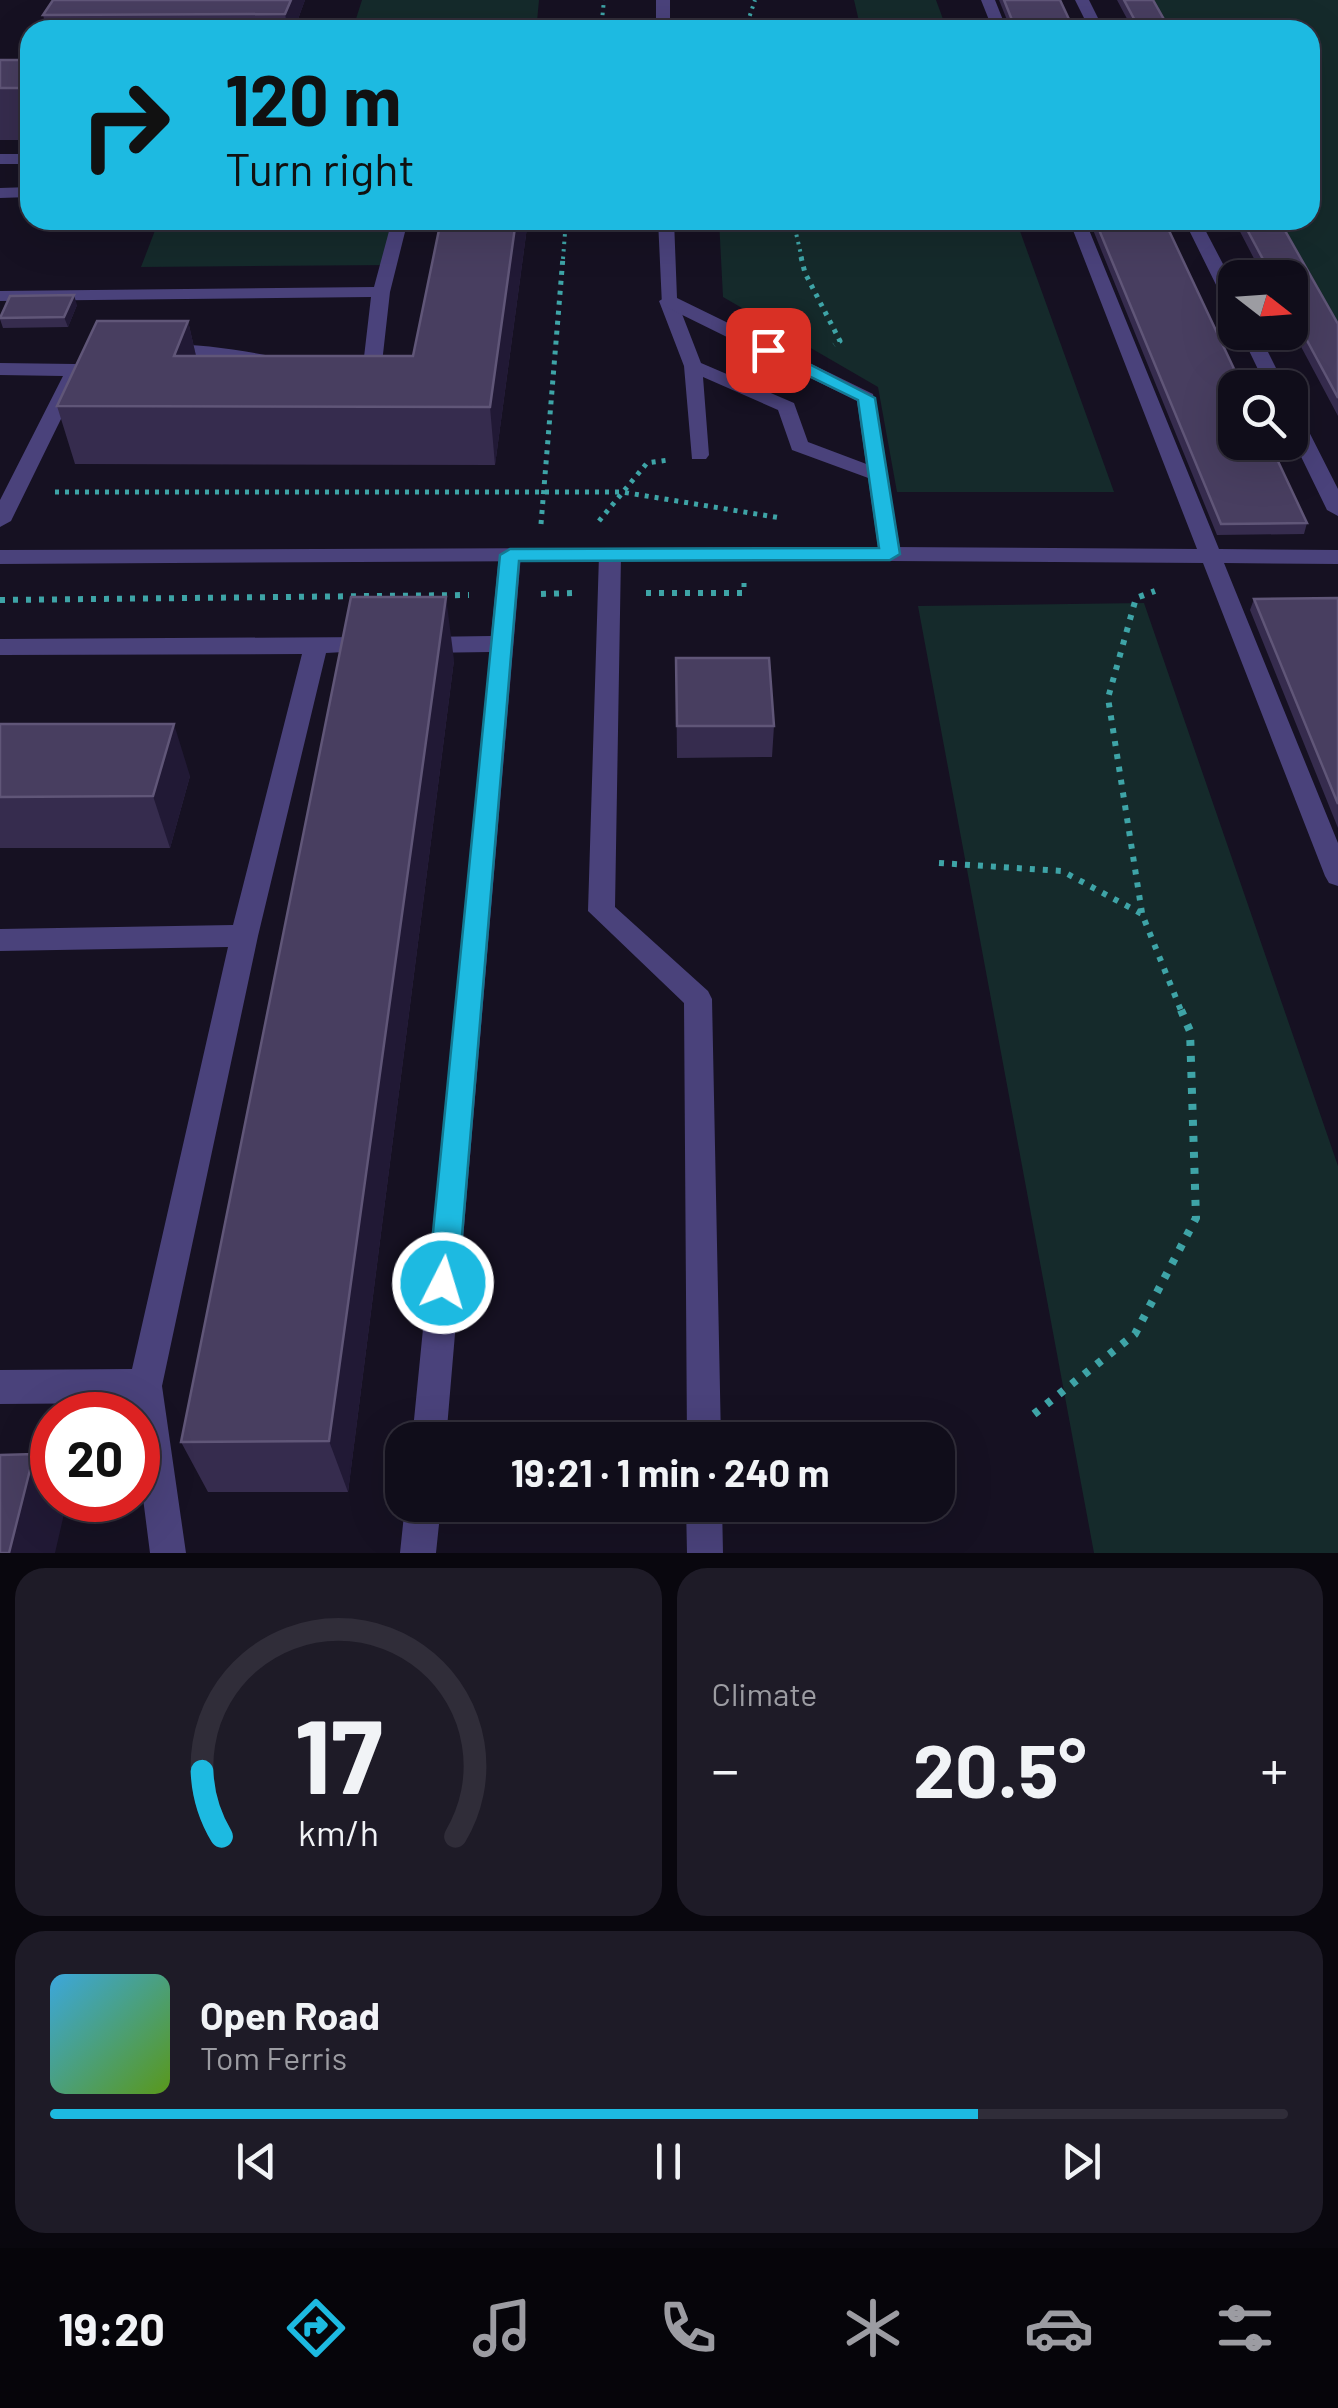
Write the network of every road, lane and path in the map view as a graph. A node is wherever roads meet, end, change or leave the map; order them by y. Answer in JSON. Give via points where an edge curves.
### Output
{"nodes":[{"id":1,"x":397,"y":230,"type":"edge"},
{"id":2,"x":565,"y":230,"type":"edge"},
{"id":3,"x":666,"y":230,"type":"edge"},
{"id":4,"x":795,"y":230,"type":"edge"},
{"id":5,"x":1080,"y":230,"type":"edge"},
{"id":6,"x":1197,"y":230,"type":"edge"},
{"id":7,"x":1218,"y":271,"type":"edge"},
{"id":8,"x":381,"y":292,"type":"junction"},
{"id":9,"x":0,"y":296,"type":"edge"},
{"id":10,"x":668,"y":301,"type":"junction"},
{"id":11,"x":141,"y":350,"type":"edge"},
{"id":12,"x":278,"y":361,"type":"edge"},
{"id":13,"x":335,"y":362,"type":"edge"},
{"id":14,"x":694,"y":366,"type":"junction"},
{"id":15,"x":801,"y":366,"type":"junction"},
{"id":16,"x":0,"y":370,"type":"edge"},
{"id":17,"x":1308,"y":450,"type":"edge"},
{"id":18,"x":699,"y":455,"type":"joint"},
{"id":19,"x":878,"y":475,"type":"junction"},
{"id":20,"x":544,"y":490,"type":"junction"},
{"id":21,"x":15,"y":491,"type":"junction"},
{"id":22,"x":622,"y":492,"type":"junction"},
{"id":23,"x":1338,"y":510,"type":"edge"},
{"id":24,"x":795,"y":520,"type":"dead end"},
{"id":25,"x":0,"y":521,"type":"edge"},
{"id":26,"x":741,"y":554,"type":"junction"},
{"id":27,"x":890,"y":554,"type":"junction"},
{"id":28,"x":524,"y":555,"type":"junction"},
{"id":29,"x":571,"y":555,"type":"junction"},
{"id":30,"x":610,"y":555,"type":"junction"},
{"id":31,"x":0,"y":557,"type":"edge"},
{"id":32,"x":1338,"y":557,"type":"edge"},
{"id":33,"x":1216,"y":564,"type":"junction"},
{"id":34,"x":609,"y":593,"type":"junction"},
{"id":35,"x":506,"y":595,"type":"junction"},
{"id":36,"x":0,"y":600,"type":"edge"},
{"id":37,"x":502,"y":644,"type":"junction"},
{"id":38,"x":0,"y":646,"type":"edge"},
{"id":39,"x":316,"y":646,"type":"junction"},
{"id":40,"x":939,"y":863,"type":"dead end"},
{"id":41,"x":1338,"y":876,"type":"edge"},
{"id":42,"x":1142,"y":914,"type":"junction"},
{"id":43,"x":244,"y":936,"type":"junction"},
{"id":44,"x":0,"y":940,"type":"edge"},
{"id":45,"x":145,"y":1386,"type":"junction"},
{"id":46,"x":0,"y":1387,"type":"edge"},
{"id":47,"x":1034,"y":1414,"type":"dead end"},
{"id":48,"x":431,"y":1422,"type":"edge"},
{"id":49,"x":704,"y":1422,"type":"edge"},
{"id":50,"x":421,"y":1522,"type":"edge"},
{"id":51,"x":704,"y":1522,"type":"edge"},
{"id":52,"x":168,"y":1553,"type":"edge"},
{"id":53,"x":418,"y":1553,"type":"edge"},
{"id":54,"x":705,"y":1553,"type":"edge"}],
"edges":[{"from":1,"to":8,"type":"street"},
{"from":2,"to":20,"type":"path"},
{"from":3,"to":10,"type":"street"},
{"from":4,"to":15,"type":"path","via":[[805,274],[840,342]]},
{"from":5,"to":33,"type":"street"},
{"from":6,"to":7,"type":"street"},
{"from":8,"to":9,"type":"street"},
{"from":8,"to":13,"type":"street","via":[[373,363]]},
{"from":10,"to":14,"type":"street"},
{"from":10,"to":15,"type":"street"},
{"from":11,"to":12,"type":"street","via":[[217,350],[240,360]]},
{"from":14,"to":18,"type":"street"},
{"from":14,"to":19,"type":"street","via":[[787,408],[799,446]]},
{"from":15,"to":19,"type":"street","via":[[866,398]]},
{"from":16,"to":21,"type":"street","via":[[80,360]]},
{"from":17,"to":23,"type":"street"},
{"from":18,"to":22,"type":"path","via":[[647,463]]},
{"from":19,"to":27,"type":"street"},
{"from":20,"to":21,"type":"path"},
{"from":20,"to":22,"type":"path"},
{"from":20,"to":28,"type":"path"},
{"from":21,"to":25,"type":"street"},
{"from":22,"to":24,"type":"path"},
{"from":22,"to":29,"type":"path"},
{"from":26,"to":27,"type":"street"},
{"from":26,"to":30,"type":"street"},
{"from":26,"to":34,"type":"path","via":[[744,592]]},
{"from":27,"to":33,"type":"street"},
{"from":28,"to":29,"type":"street"},
{"from":28,"to":31,"type":"street"},
{"from":28,"to":35,"type":"street"},
{"from":29,"to":30,"type":"street"},
{"from":30,"to":34,"type":"street"},
{"from":32,"to":33,"type":"street"},
{"from":33,"to":41,"type":"street"},
{"from":33,"to":42,"type":"path","via":[[1136,598],[1108,698]]},
{"from":34,"to":35,"type":"path"},
{"from":34,"to":49,"type":"street","via":[[601,911],[698,1000]]},
{"from":35,"to":36,"type":"path"},
{"from":35,"to":37,"type":"street"},
{"from":37,"to":39,"type":"street"},
{"from":37,"to":48,"type":"street"},
{"from":38,"to":39,"type":"street"},
{"from":39,"to":43,"type":"street"},
{"from":40,"to":42,"type":"path","via":[[1062,871]]},
{"from":42,"to":47,"type":"path","via":[[1190,1031],[1196,1218],[1136,1334]]},
{"from":43,"to":44,"type":"street"},
{"from":43,"to":45,"type":"street"},
{"from":45,"to":46,"type":"street"},
{"from":45,"to":52,"type":"street"},
{"from":50,"to":53,"type":"street"},
{"from":51,"to":54,"type":"street"}]}
